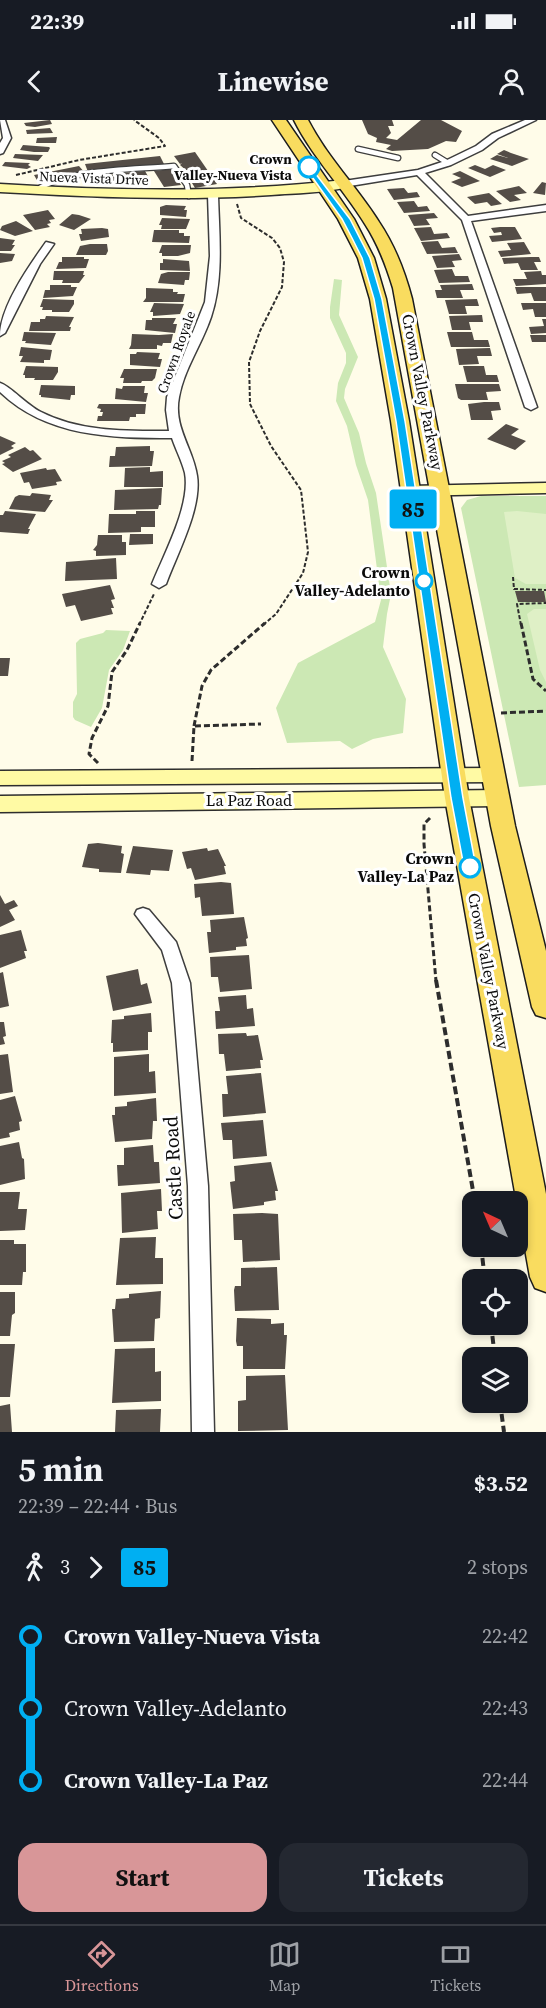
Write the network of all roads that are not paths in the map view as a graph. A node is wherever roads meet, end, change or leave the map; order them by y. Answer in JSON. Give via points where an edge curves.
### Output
{"nodes":[{"id":1,"x":1,"y":120,"type":"edge"},
{"id":2,"x":279,"y":120,"type":"edge"},
{"id":3,"x":301,"y":120,"type":"edge"},
{"id":4,"x":532,"y":120,"type":"edge"},
{"id":5,"x":358,"y":149,"type":"dead end"},
{"id":6,"x":0,"y":151,"type":"edge"},
{"id":7,"x":435,"y":154,"type":"dead end"},
{"id":8,"x":398,"y":158,"type":"dead end"},
{"id":9,"x":448,"y":163,"type":"junction"},
{"id":10,"x":419,"y":172,"type":"junction"},
{"id":11,"x":344,"y":184,"type":"junction"},
{"id":12,"x":322,"y":187,"type":"junction"},
{"id":13,"x":0,"y":188,"type":"edge"},
{"id":14,"x":36,"y":190,"type":"junction"},
{"id":15,"x":213,"y":195,"type":"junction"},
{"id":16,"x":189,"y":196,"type":"junction"},
{"id":17,"x":546,"y":208,"type":"edge"},
{"id":18,"x":466,"y":219,"type":"junction"},
{"id":19,"x":49,"y":244,"type":"dead end"},
{"id":20,"x":0,"y":333,"type":"edge"},
{"id":21,"x":0,"y":386,"type":"edge"},
{"id":22,"x":4,"y":398,"type":"edge"},
{"id":23,"x":531,"y":407,"type":"dead end"},
{"id":24,"x":176,"y":435,"type":"junction"},
{"id":25,"x":546,"y":488,"type":"edge"},
{"id":26,"x":442,"y":490,"type":"junction"},
{"id":27,"x":410,"y":491,"type":"junction"},
{"id":28,"x":159,"y":584,"type":"road end"},
{"id":29,"x":0,"y":778,"type":"edge"},
{"id":30,"x":456,"y":786,"type":"junction"},
{"id":31,"x":496,"y":787,"type":"junction"},
{"id":32,"x":0,"y":804,"type":"edge"},
{"id":33,"x":143,"y":914,"type":"dead end"},
{"id":34,"x":546,"y":1007,"type":"edge"},
{"id":35,"x":546,"y":1277,"type":"edge"},
{"id":36,"x":202,"y":1432,"type":"edge"}],
"edges":[{"from":1,"to":6,"type":"street","via":[[7,138]]},
{"from":2,"to":12,"type":"main road","name":"Crown Valley Parkway"},
{"from":3,"to":11,"type":"main road","name":"Crown Valley Parkway"},
{"from":4,"to":9,"type":"street","name":"Nueva Vista Drive"},
{"from":5,"to":8,"type":"lane"},
{"from":7,"to":9,"type":"lane"},
{"from":9,"to":10,"type":"street","name":"Nueva Vista Drive"},
{"from":10,"to":11,"type":"street","name":"Nueva Vista Drive"},
{"from":10,"to":18,"type":"street"},
{"from":11,"to":12,"type":"main road","name":"Nueva Vista Drive"},
{"from":11,"to":26,"type":"main road","name":"Crown Valley Parkway","via":[[392,257],[412,331]]},
{"from":12,"to":15,"type":"main road","name":"Nueva Vista Drive"},
{"from":12,"to":27,"type":"main road","name":"Crown Valley Parkway","via":[[346,219],[366,258],[378,299]]},
{"from":13,"to":14,"type":"main road","name":"Nueva Vista Drive"},
{"from":14,"to":16,"type":"main road","name":"Nueva Vista Drive"},
{"from":14,"to":16,"type":"lane","via":[[42,184],[88,175],[174,166],[187,185]]},
{"from":15,"to":16,"type":"main road","name":"Nueva Vista Drive"},
{"from":15,"to":24,"type":"street","name":"Crown Royale","via":[[213,284],[206,314],[173,396],[171,412]]},
{"from":17,"to":18,"type":"street"},
{"from":18,"to":23,"type":"street"},
{"from":19,"to":20,"type":"street"},
{"from":21,"to":22,"type":"street"},
{"from":22,"to":24,"type":"street","via":[[53,422],[78,429]]},
{"from":24,"to":28,"type":"street","name":"Crown Royale","via":[[192,483]]},
{"from":25,"to":26,"type":"main road"},
{"from":26,"to":27,"type":"main road"},
{"from":26,"to":31,"type":"main road","name":"Crown Valley Parkway"},
{"from":27,"to":30,"type":"main road","name":"Crown Valley Parkway"},
{"from":29,"to":30,"type":"main road","name":"La Paz Road"},
{"from":30,"to":31,"type":"main road","name":"La Paz Road"},
{"from":30,"to":32,"type":"main road","name":"La Paz Road"},
{"from":30,"to":35,"type":"main road","name":"Crown Valley Parkway"},
{"from":31,"to":34,"type":"main road","name":"Crown Valley Parkway"},
{"from":33,"to":36,"type":"street","name":"Castle Road","via":[[170,947],[181,983],[198,1186]]}]}
